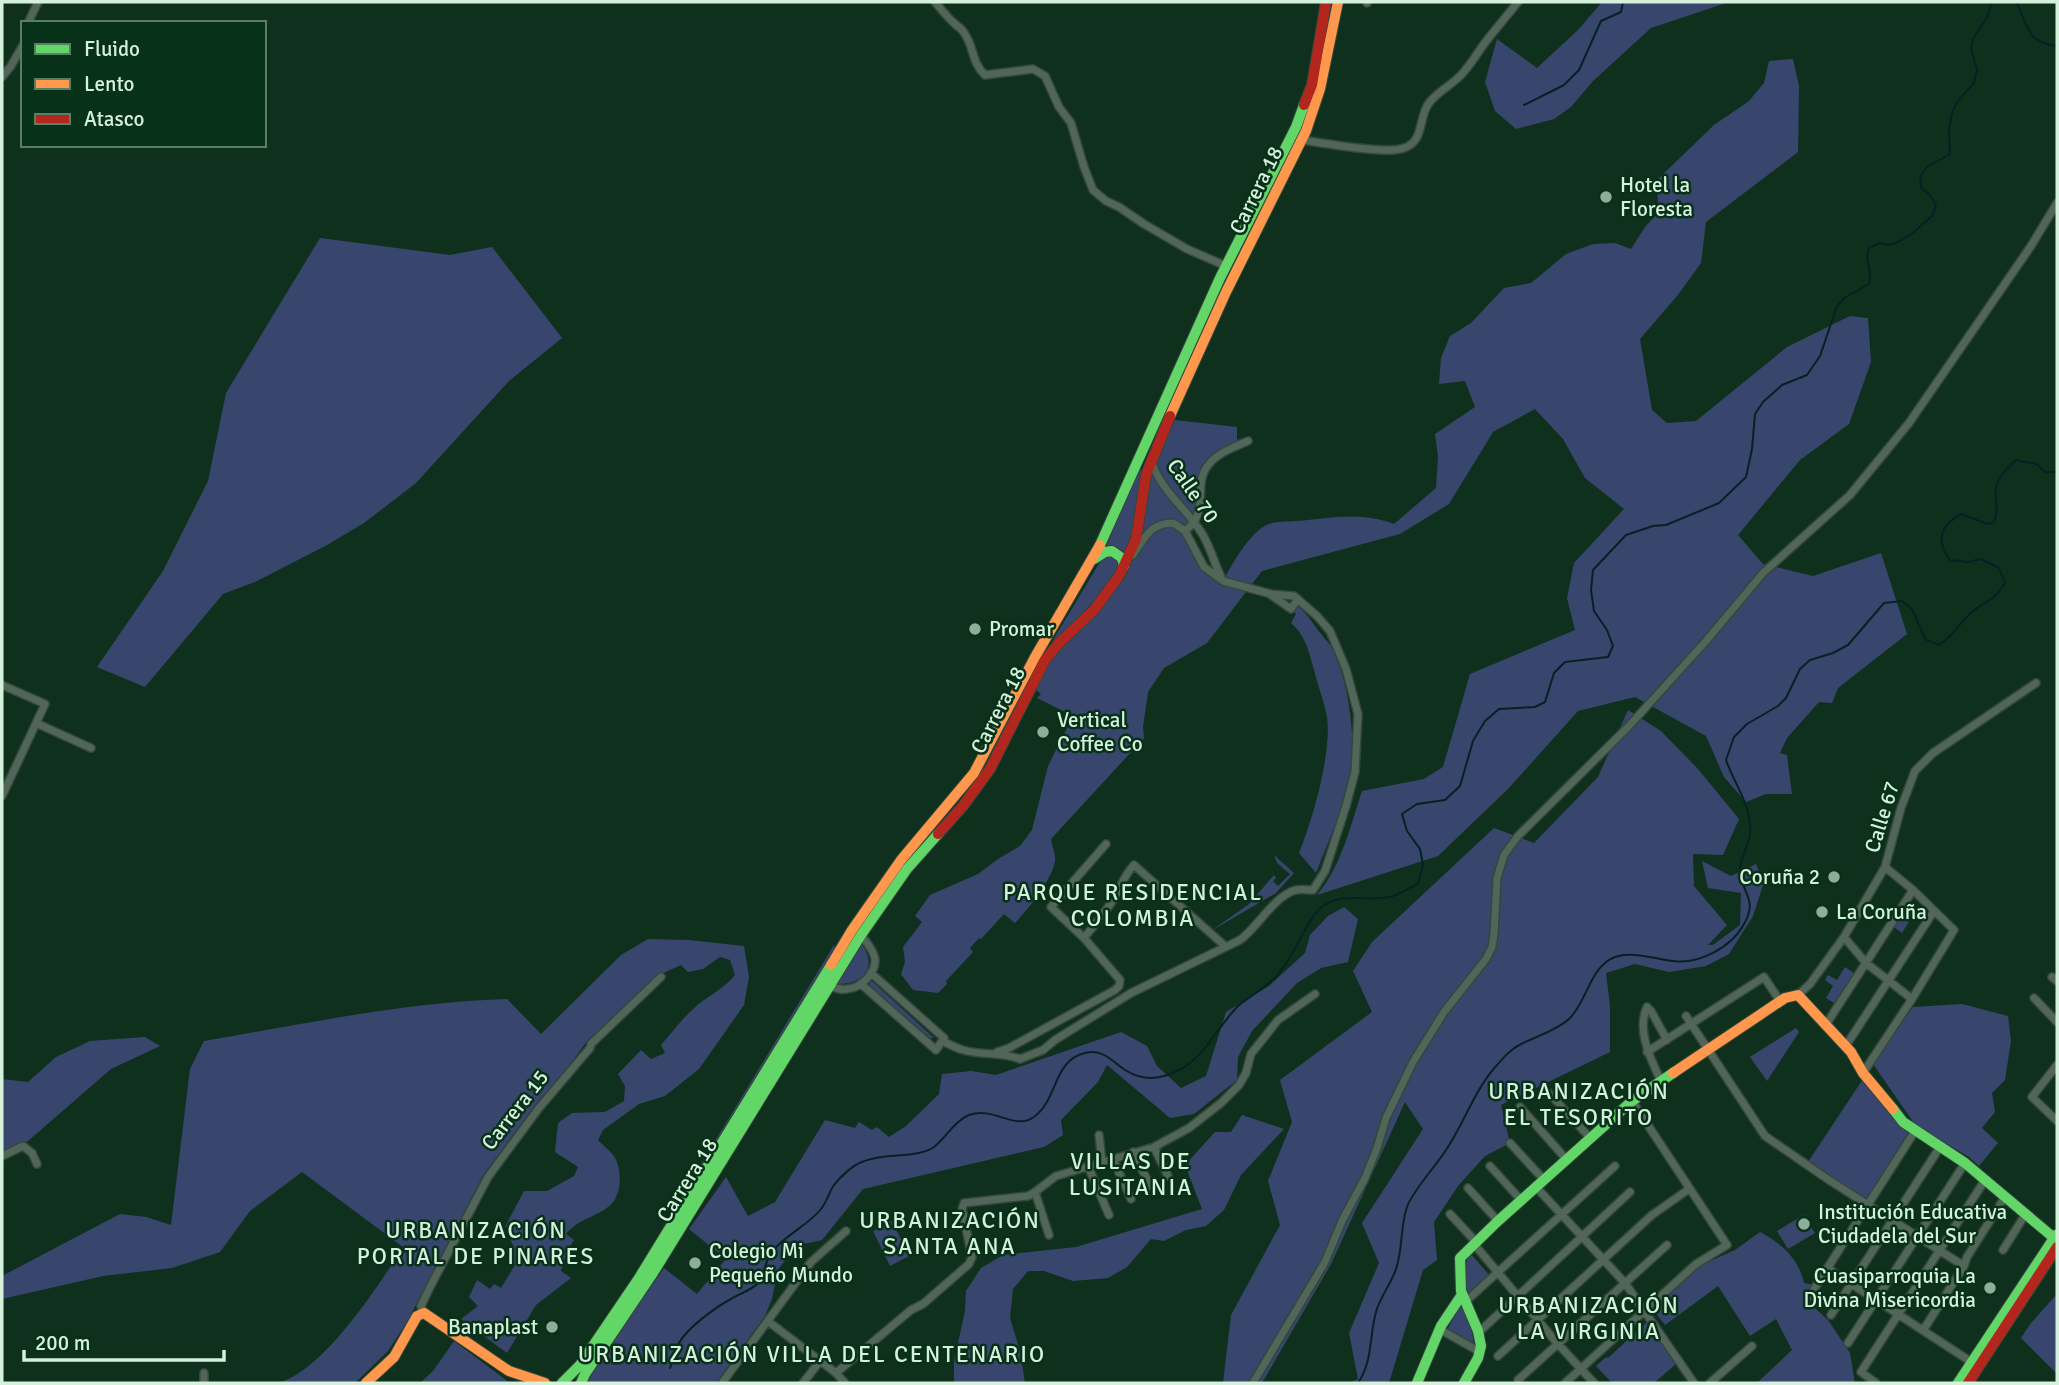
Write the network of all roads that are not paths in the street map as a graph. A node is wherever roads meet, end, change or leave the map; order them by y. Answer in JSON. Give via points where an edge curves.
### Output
{"nodes":[{"id":1,"x":38,"y":2,"type":"edge"},
{"id":2,"x":935,"y":2,"type":"edge"},
{"id":3,"x":1326,"y":2,"type":"edge"},
{"id":4,"x":1338,"y":2,"type":"edge"},
{"id":5,"x":1518,"y":2,"type":"edge"},
{"id":6,"x":29,"y":21,"type":"edge"},
{"id":7,"x":21,"y":48,"type":"edge"},
{"id":8,"x":2,"y":77,"type":"edge"},
{"id":9,"x":1302,"y":140,"type":"junction"},
{"id":10,"x":2057,"y":203,"type":"edge"},
{"id":11,"x":1226,"y":266,"type":"junction"},
{"id":12,"x":1248,"y":442,"type":"dead end"},
{"id":13,"x":1152,"y":460,"type":"junction"},
{"id":14,"x":1195,"y":523,"type":"junction"},
{"id":15,"x":1185,"y":531,"type":"junction"},
{"id":16,"x":1092,"y":561,"type":"junction"},
{"id":17,"x":1121,"y":571,"type":"junction"},
{"id":18,"x":1223,"y":581,"type":"junction"},
{"id":19,"x":1271,"y":594,"type":"junction"},
{"id":20,"x":1298,"y":599,"type":"junction"},
{"id":21,"x":2036,"y":683,"type":"dead end"},
{"id":22,"x":2,"y":685,"type":"edge"},
{"id":23,"x":36,"y":723,"type":"junction"},
{"id":24,"x":91,"y":748,"type":"dead end"},
{"id":25,"x":2,"y":796,"type":"edge"},
{"id":26,"x":1106,"y":844,"type":"dead end"},
{"id":27,"x":1885,"y":867,"type":"junction"},
{"id":28,"x":1913,"y":890,"type":"junction"},
{"id":29,"x":1934,"y":911,"type":"junction"},
{"id":30,"x":861,"y":935,"type":"junction"},
{"id":31,"x":1844,"y":937,"type":"junction"},
{"id":32,"x":1084,"y":938,"type":"junction"},
{"id":33,"x":1225,"y":946,"type":"junction"},
{"id":34,"x":1866,"y":963,"type":"junction"},
{"id":35,"x":871,"y":973,"type":"junction"},
{"id":36,"x":661,"y":977,"type":"dead end"},
{"id":37,"x":1889,"y":981,"type":"junction"},
{"id":38,"x":861,"y":984,"type":"junction"},
{"id":39,"x":831,"y":986,"type":"junction"},
{"id":40,"x":1315,"y":994,"type":"dead end"},
{"id":41,"x":1798,"y":995,"type":"junction"},
{"id":42,"x":2034,"y":998,"type":"dead end"},
{"id":43,"x":1912,"y":999,"type":"junction"},
{"id":44,"x":1780,"y":1001,"type":"junction"},
{"id":45,"x":1686,"y":1016,"type":"dead end"},
{"id":46,"x":2057,"y":1023,"type":"edge"},
{"id":47,"x":1691,"y":1024,"type":"junction"},
{"id":48,"x":1825,"y":1026,"type":"junction"},
{"id":49,"x":1667,"y":1040,"type":"junction"},
{"id":50,"x":942,"y":1041,"type":"junction"},
{"id":51,"x":1846,"y":1047,"type":"junction"},
{"id":52,"x":1707,"y":1050,"type":"junction"},
{"id":53,"x":1647,"y":1052,"type":"junction"},
{"id":54,"x":995,"y":1053,"type":"junction"},
{"id":55,"x":2057,"y":1065,"type":"edge"},
{"id":56,"x":1863,"y":1073,"type":"junction"},
{"id":57,"x":1661,"y":1081,"type":"junction"},
{"id":58,"x":1549,"y":1093,"type":"dead end"},
{"id":59,"x":1632,"y":1101,"type":"junction"},
{"id":60,"x":1520,"y":1107,"type":"dead end"},
{"id":61,"x":2057,"y":1121,"type":"edge"},
{"id":62,"x":1915,"y":1131,"type":"junction"},
{"id":63,"x":1099,"y":1135,"type":"dead end"},
{"id":64,"x":1591,"y":1139,"type":"junction"},
{"id":65,"x":1510,"y":1143,"type":"dead end"},
{"id":66,"x":1154,"y":1147,"type":"junction"},
{"id":67,"x":1940,"y":1147,"type":"junction"},
{"id":68,"x":1133,"y":1152,"type":"junction"},
{"id":69,"x":2,"y":1156,"type":"edge"},
{"id":70,"x":1113,"y":1159,"type":"junction"},
{"id":71,"x":1567,"y":1160,"type":"junction"},
{"id":72,"x":1102,"y":1162,"type":"junction"},
{"id":73,"x":1965,"y":1163,"type":"junction"},
{"id":74,"x":37,"y":1164,"type":"dead end"},
{"id":75,"x":1088,"y":1166,"type":"junction"},
{"id":76,"x":1490,"y":1166,"type":"dead end"},
{"id":77,"x":1615,"y":1166,"type":"dead end"},
{"id":78,"x":1168,"y":1176,"type":"dead end"},
{"id":79,"x":1544,"y":1180,"type":"junction"},
{"id":80,"x":1985,"y":1180,"type":"junction"},
{"id":81,"x":1151,"y":1188,"type":"dead end"},
{"id":82,"x":1468,"y":1188,"type":"dead end"},
{"id":83,"x":1536,"y":1188,"type":"junction"},
{"id":84,"x":1689,"y":1189,"type":"junction"},
{"id":85,"x":1035,"y":1192,"type":"junction"},
{"id":86,"x":1630,"y":1192,"type":"dead end"},
{"id":87,"x":2005,"y":1197,"type":"junction"},
{"id":88,"x":1131,"y":1199,"type":"dead end"},
{"id":89,"x":1521,"y":1200,"type":"junction"},
{"id":90,"x":1868,"y":1205,"type":"junction"},
{"id":91,"x":1450,"y":1213,"type":"dead end"},
{"id":92,"x":1109,"y":1215,"type":"dead end"},
{"id":93,"x":1561,"y":1215,"type":"junction"},
{"id":94,"x":2025,"y":1215,"type":"junction"},
{"id":95,"x":1892,"y":1220,"type":"junction"},
{"id":96,"x":1498,"y":1222,"type":"junction"},
{"id":97,"x":846,"y":1231,"type":"dead end"},
{"id":98,"x":1049,"y":1235,"type":"dead end"},
{"id":99,"x":1583,"y":1237,"type":"junction"},
{"id":100,"x":1918,"y":1237,"type":"junction"},
{"id":101,"x":2056,"y":1239,"type":"edge"},
{"id":102,"x":1475,"y":1243,"type":"junction"},
{"id":103,"x":1667,"y":1245,"type":"dead end"},
{"id":104,"x":2003,"y":1250,"type":"dead end"},
{"id":105,"x":1940,"y":1251,"type":"junction"},
{"id":106,"x":1604,"y":1260,"type":"junction"},
{"id":107,"x":1964,"y":1266,"type":"junction"},
{"id":108,"x":1827,"y":1268,"type":"junction"},
{"id":109,"x":1497,"y":1272,"type":"junction"},
{"id":110,"x":1625,"y":1283,"type":"junction"},
{"id":111,"x":1852,"y":1284,"type":"junction"},
{"id":112,"x":1518,"y":1296,"type":"junction"},
{"id":113,"x":1809,"y":1297,"type":"dead end"},
{"id":114,"x":1463,"y":1299,"type":"junction"},
{"id":115,"x":1877,"y":1299,"type":"junction"},
{"id":116,"x":1644,"y":1311,"type":"junction"},
{"id":117,"x":424,"y":1313,"type":"junction"},
{"id":118,"x":1899,"y":1314,"type":"junction"},
{"id":119,"x":1831,"y":1315,"type":"dead end"},
{"id":120,"x":1538,"y":1319,"type":"junction"},
{"id":121,"x":769,"y":1322,"type":"junction"},
{"id":122,"x":1924,"y":1329,"type":"junction"},
{"id":123,"x":1441,"y":1330,"type":"junction"},
{"id":124,"x":1478,"y":1333,"type":"junction"},
{"id":125,"x":1557,"y":1343,"type":"junction"},
{"id":126,"x":1848,"y":1343,"type":"dead end"},
{"id":127,"x":1752,"y":1346,"type":"dead end"},
{"id":128,"x":1480,"y":1352,"type":"junction"},
{"id":129,"x":1498,"y":1356,"type":"dead end"},
{"id":130,"x":820,"y":1361,"type":"junction"},
{"id":131,"x":1973,"y":1363,"type":"junction"},
{"id":132,"x":1580,"y":1368,"type":"junction"},
{"id":133,"x":509,"y":1371,"type":"junction"},
{"id":134,"x":204,"y":1373,"type":"dead end"},
{"id":135,"x":836,"y":1373,"type":"junction"},
{"id":136,"x":1518,"y":1380,"type":"dead end"},
{"id":137,"x":204,"y":1383,"type":"edge"},
{"id":138,"x":366,"y":1383,"type":"edge"},
{"id":139,"x":519,"y":1383,"type":"edge"},
{"id":140,"x":545,"y":1383,"type":"edge"},
{"id":141,"x":562,"y":1383,"type":"edge"},
{"id":142,"x":581,"y":1383,"type":"edge"},
{"id":143,"x":722,"y":1383,"type":"edge"},
{"id":144,"x":803,"y":1383,"type":"edge"},
{"id":145,"x":845,"y":1383,"type":"edge"},
{"id":146,"x":1253,"y":1383,"type":"edge"},
{"id":147,"x":1418,"y":1383,"type":"edge"},
{"id":148,"x":1464,"y":1383,"type":"edge"},
{"id":149,"x":1565,"y":1383,"type":"edge"},
{"id":150,"x":1594,"y":1383,"type":"edge"},
{"id":151,"x":1694,"y":1383,"type":"edge"},
{"id":152,"x":1710,"y":1383,"type":"edge"},
{"id":153,"x":1876,"y":1383,"type":"edge"},
{"id":154,"x":1958,"y":1383,"type":"edge"},
{"id":155,"x":1968,"y":1383,"type":"edge"}],
"edges":[{"from":1,"to":6,"type":"street"},
{"from":2,"to":11,"type":"street","via":[[963,31],[972,57],[985,75],[1033,69],[1045,76],[1071,123],[1089,183],[1098,195],[1186,249]]},
{"from":3,"to":11,"type":"main road","name":"Carrera 18","via":[[1312,85],[1296,127]]},
{"from":4,"to":9,"type":"main road","name":"Carrera 18","via":[[1320,89]]},
{"from":5,"to":9,"type":"street","via":[[1468,67],[1430,101],[1412,145],[1384,150]]},
{"from":7,"to":8,"type":"street"},
{"from":9,"to":13,"type":"main road","name":"Carrera 18","via":[[1226,292]]},
{"from":10,"to":146,"type":"street","via":[[1909,423],[1850,495],[1763,573],[1628,727],[1517,836],[1504,855],[1497,878],[1492,947],[1413,1062],[1325,1262]]},
{"from":11,"to":16,"type":"main road","name":"Carrera 18"},
{"from":12,"to":14,"type":"street","via":[[1224,451],[1208,465]]},
{"from":13,"to":14,"type":"street","name":"Calle 70","via":[[1158,477]]},
{"from":13,"to":17,"type":"main road","name":"Carrera 18","via":[[1136,539]]},
{"from":14,"to":15,"type":"street"},
{"from":14,"to":18,"type":"street","name":"Calle 70"},
{"from":15,"to":17,"type":"street","via":[[1173,523],[1156,526]]},
{"from":15,"to":18,"type":"street","via":[[1204,567]]},
{"from":16,"to":17,"type":"main road","via":[[1113,550],[1122,558]]},
{"from":16,"to":141,"type":"main road","name":"Carrera 18","via":[[974,773],[899,863],[852,930],[639,1278],[580,1365]]},
{"from":17,"to":30,"type":"main road","name":"Carrera 18","via":[[1094,610],[1045,660],[990,769],[907,869]]},
{"from":18,"to":19,"type":"street"},
{"from":19,"to":20,"type":"street"},
{"from":19,"to":20,"type":"street","via":[[1291,609]]},
{"from":20,"to":33,"type":"street","via":[[1330,631],[1346,669],[1358,714],[1355,772],[1325,871],[1313,890],[1286,894],[1250,933]]},
{"from":21,"to":27,"type":"street","name":"Calle 67","via":[[1933,753],[1915,771]]},
{"from":22,"to":23,"type":"street","via":[[45,704]]},
{"from":23,"to":24,"type":"street"},
{"from":23,"to":25,"type":"street"},
{"from":26,"to":32,"type":"street","via":[[1051,907]]},
{"from":27,"to":28,"type":"street"},
{"from":27,"to":31,"type":"street","name":"Calle 67"},
{"from":28,"to":29,"type":"street"},
{"from":28,"to":34,"type":"street"},
{"from":29,"to":37,"type":"street"},
{"from":29,"to":43,"type":"street","via":[[1954,930]]},
{"from":30,"to":35,"type":"street","via":[[873,953]]},
{"from":30,"to":39,"type":"main road","name":"Carrera 18"},
{"from":31,"to":34,"type":"street"},
{"from":31,"to":41,"type":"street","name":"Calle 67"},
{"from":32,"to":33,"type":"street","via":[[1134,865]]},
{"from":32,"to":54,"type":"street","via":[[1120,980],[1119,985]]},
{"from":33,"to":54,"type":"street","via":[[1132,993],[1033,1055],[1020,1059]]},
{"from":34,"to":37,"type":"street"},
{"from":34,"to":48,"type":"street"},
{"from":35,"to":38,"type":"street"},
{"from":35,"to":50,"type":"street","via":[[944,1038]]},
{"from":36,"to":117,"type":"street","name":"Carrera 15","via":[[591,1044],[488,1178],[429,1289],[421,1306]]},
{"from":37,"to":43,"type":"street"},
{"from":37,"to":51,"type":"street"},
{"from":38,"to":39,"type":"street","via":[[848,989]]},
{"from":38,"to":50,"type":"street","via":[[936,1050]]},
{"from":39,"to":142,"type":"main road","name":"Carrera 18"},
{"from":40,"to":66,"type":"street","via":[[1269,1030],[1251,1054],[1243,1079],[1222,1103]]},
{"from":41,"to":44,"type":"main road"},
{"from":41,"to":48,"type":"main road"},
{"from":42,"to":46,"type":"street"},
{"from":43,"to":56,"type":"street"},
{"from":44,"to":47,"type":"street","via":[[1765,977]]},
{"from":44,"to":52,"type":"main road"},
{"from":45,"to":47,"type":"street"},
{"from":47,"to":49,"type":"street"},
{"from":47,"to":52,"type":"street"},
{"from":48,"to":51,"type":"main road"},
{"from":49,"to":53,"type":"street"},
{"from":49,"to":53,"type":"street","via":[[1647,1007]]},
{"from":50,"to":54,"type":"street","via":[[962,1050]]},
{"from":51,"to":56,"type":"main road"},
{"from":52,"to":57,"type":"main road"},
{"from":52,"to":90,"type":"street","via":[[1765,1136]]},
{"from":53,"to":57,"type":"street"},
{"from":55,"to":61,"type":"street","via":[[2032,1097]]},
{"from":56,"to":62,"type":"main road"},
{"from":57,"to":59,"type":"main road"},
{"from":58,"to":64,"type":"street"},
{"from":59,"to":64,"type":"main road"},
{"from":59,"to":84,"type":"street"},
{"from":60,"to":71,"type":"street"},
{"from":62,"to":67,"type":"main road"},
{"from":62,"to":90,"type":"street"},
{"from":63,"to":72,"type":"street"},
{"from":64,"to":71,"type":"main road"},
{"from":65,"to":79,"type":"street"},
{"from":66,"to":68,"type":"street"},
{"from":66,"to":78,"type":"street"},
{"from":67,"to":73,"type":"main road"},
{"from":67,"to":95,"type":"street"},
{"from":68,"to":70,"type":"street"},
{"from":68,"to":81,"type":"street"},
{"from":69,"to":74,"type":"street","via":[[23,1146],[33,1153]]},
{"from":70,"to":72,"type":"street"},
{"from":70,"to":88,"type":"street"},
{"from":71,"to":79,"type":"main road"},
{"from":72,"to":75,"type":"street"},
{"from":73,"to":80,"type":"main road"},
{"from":73,"to":100,"type":"street"},
{"from":75,"to":85,"type":"street","via":[[1052,1177]]},
{"from":75,"to":92,"type":"street"},
{"from":76,"to":89,"type":"street"},
{"from":77,"to":93,"type":"street"},
{"from":79,"to":83,"type":"main road"},
{"from":80,"to":87,"type":"main road"},
{"from":80,"to":105,"type":"street"},
{"from":82,"to":96,"type":"street"},
{"from":83,"to":89,"type":"main road"},
{"from":83,"to":93,"type":"street"},
{"from":84,"to":106,"type":"street","via":[[1651,1215]]},
{"from":84,"to":116,"type":"street","via":[[1727,1245],[1696,1264]]},
{"from":85,"to":98,"type":"street"},
{"from":85,"to":135,"type":"street","via":[[964,1203],[972,1257],[969,1264]]},
{"from":86,"to":99,"type":"street"},
{"from":87,"to":94,"type":"main road"},
{"from":87,"to":107,"type":"street"},
{"from":89,"to":96,"type":"main road"},
{"from":90,"to":95,"type":"street"},
{"from":90,"to":108,"type":"street"},
{"from":91,"to":102,"type":"street"},
{"from":93,"to":99,"type":"street"},
{"from":93,"to":109,"type":"street"},
{"from":94,"to":101,"type":"main road"},
{"from":94,"to":104,"type":"street"},
{"from":95,"to":100,"type":"street"},
{"from":95,"to":111,"type":"street"},
{"from":96,"to":102,"type":"main road"},
{"from":97,"to":121,"type":"street","via":[[811,1262]]},
{"from":99,"to":106,"type":"street"},
{"from":99,"to":112,"type":"street"},
{"from":100,"to":105,"type":"street"},
{"from":100,"to":115,"type":"street"},
{"from":101,"to":131,"type":"main road"},
{"from":101,"to":155,"type":"main road"},
{"from":102,"to":109,"type":"street"},
{"from":102,"to":114,"type":"main road","via":[[1460,1258]]},
{"from":103,"to":110,"type":"street"},
{"from":105,"to":107,"type":"street"},
{"from":105,"to":118,"type":"street"},
{"from":106,"to":110,"type":"street"},
{"from":106,"to":120,"type":"street"},
{"from":107,"to":122,"type":"street"},
{"from":108,"to":111,"type":"street"},
{"from":108,"to":113,"type":"street"},
{"from":109,"to":112,"type":"street"},
{"from":109,"to":114,"type":"street"},
{"from":110,"to":116,"type":"street"},
{"from":110,"to":125,"type":"street"},
{"from":111,"to":115,"type":"street"},
{"from":111,"to":119,"type":"street"},
{"from":112,"to":120,"type":"street"},
{"from":112,"to":124,"type":"street"},
{"from":114,"to":123,"type":"main road","via":[[1455,1304]]},
{"from":114,"to":124,"type":"main road"},
{"from":115,"to":118,"type":"street"},
{"from":115,"to":126,"type":"street"},
{"from":116,"to":132,"type":"street"},
{"from":116,"to":151,"type":"street"},
{"from":117,"to":133,"type":"main road"},
{"from":117,"to":138,"type":"main road","via":[[417,1316],[394,1357]]},
{"from":118,"to":122,"type":"street"},
{"from":118,"to":153,"type":"street","via":[[1861,1372]]},
{"from":120,"to":125,"type":"street"},
{"from":120,"to":129,"type":"street"},
{"from":121,"to":130,"type":"street"},
{"from":121,"to":143,"type":"street"},
{"from":122,"to":131,"type":"street"},
{"from":123,"to":128,"type":"street"},
{"from":123,"to":147,"type":"main road"},
{"from":124,"to":128,"type":"main road"},
{"from":125,"to":132,"type":"street"},
{"from":125,"to":136,"type":"street"},
{"from":127,"to":152,"type":"street"},
{"from":128,"to":148,"type":"main road"},
{"from":130,"to":135,"type":"street"},
{"from":130,"to":144,"type":"street"},
{"from":131,"to":154,"type":"main road"},
{"from":132,"to":149,"type":"street"},
{"from":132,"to":150,"type":"street"},
{"from":133,"to":139,"type":"main road"},
{"from":133,"to":140,"type":"main road"},
{"from":134,"to":137,"type":"street"},
{"from":135,"to":145,"type":"street"}]}
